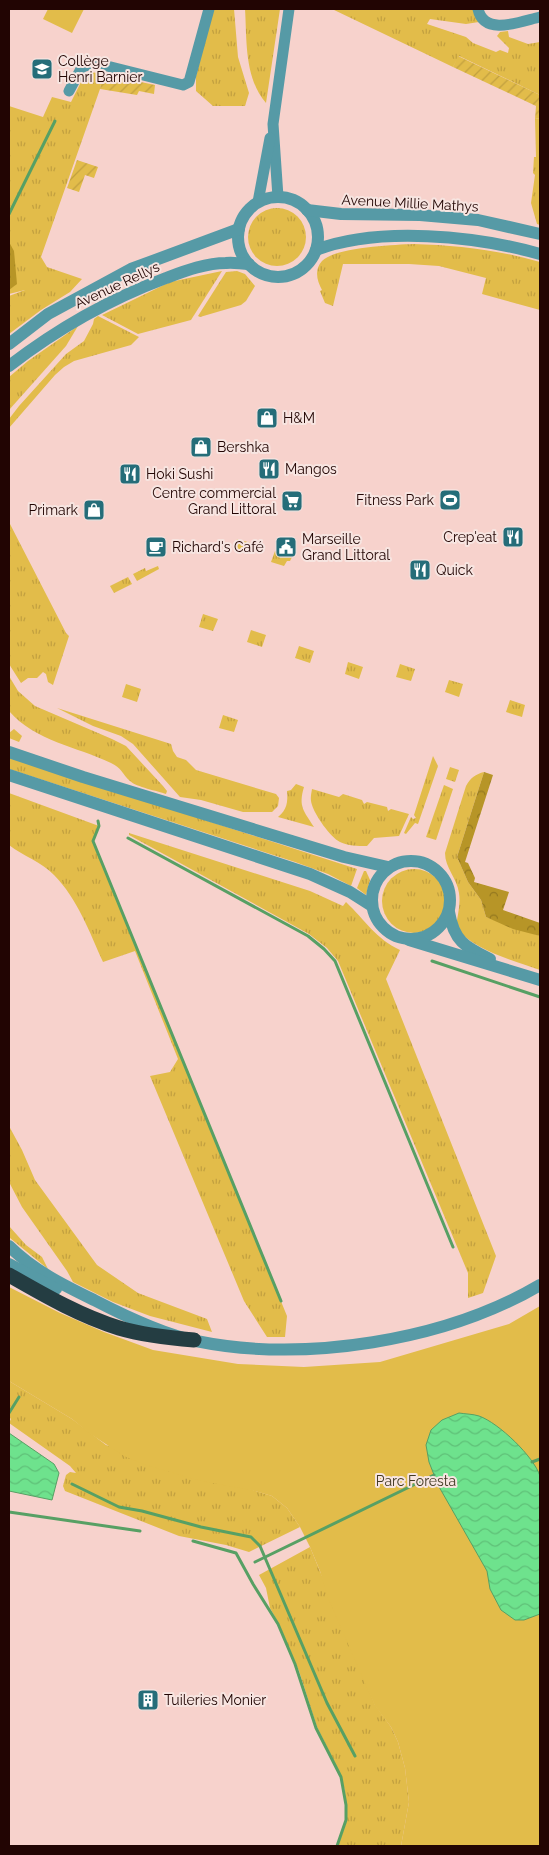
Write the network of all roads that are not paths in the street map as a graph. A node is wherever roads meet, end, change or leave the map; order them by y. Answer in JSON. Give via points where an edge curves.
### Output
{"nodes":[{"id":1,"x":209,"y":9,"type":"edge"},
{"id":2,"x":289,"y":9,"type":"edge"},
{"id":3,"x":478,"y":9,"type":"edge"},
{"id":4,"x":540,"y":17,"type":"edge"},
{"id":5,"x":69,"y":91,"type":"dead end"},
{"id":6,"x":273,"y":124,"type":"junction"},
{"id":7,"x":278,"y":197,"type":"junction"},
{"id":8,"x":258,"y":202,"type":"junction"},
{"id":9,"x":307,"y":210,"type":"junction"},
{"id":10,"x":239,"y":229,"type":"junction"},
{"id":11,"x":540,"y":234,"type":"edge"},
{"id":12,"x":316,"y":250,"type":"junction"},
{"id":13,"x":540,"y":254,"type":"edge"},
{"id":14,"x":249,"y":264,"type":"junction"},
{"id":15,"x":9,"y":344,"type":"edge"},
{"id":16,"x":9,"y":366,"type":"edge"},
{"id":17,"x":9,"y":752,"type":"edge"},
{"id":18,"x":9,"y":776,"type":"edge"},
{"id":19,"x":388,"y":867,"type":"junction"},
{"id":20,"x":372,"y":906,"type":"junction"},
{"id":21,"x":449,"y":912,"type":"junction"},
{"id":22,"x":407,"y":939,"type":"junction"},
{"id":23,"x":520,"y":973,"type":"junction"},
{"id":24,"x":540,"y":980,"type":"edge"},
{"id":25,"x":9,"y":1246,"type":"edge"},
{"id":26,"x":9,"y":1264,"type":"edge"},
{"id":27,"x":9,"y":1275,"type":"edge"},
{"id":28,"x":540,"y":1285,"type":"edge"},
{"id":29,"x":134,"y":1320,"type":"junction"},
{"id":30,"x":194,"y":1340,"type":"junction"}],
"edges":[{"from":1,"to":5,"type":"street","via":[[187,84],[95,63],[82,67]]},
{"from":2,"to":6,"type":"street"},
{"from":3,"to":4,"type":"street","via":[[488,22],[502,26]]},
{"from":6,"to":7,"type":"street"},
{"from":6,"to":8,"type":"street"},
{"from":7,"to":8,"type":"street"},
{"from":7,"to":9,"type":"street","via":[[289,198]]},
{"from":8,"to":10,"type":"street","via":[[246,214]]},
{"from":9,"to":11,"type":"street","name":"Avenue Millie Mathys","via":[[478,220]]},
{"from":9,"to":12,"type":"street","via":[[317,228]]},
{"from":10,"to":14,"type":"street","via":[[240,248]]},
{"from":10,"to":15,"type":"street","name":"Avenue Rellys","via":[[131,269],[48,314]]},
{"from":12,"to":13,"type":"street","via":[[353,239],[415,236],[474,240]]},
{"from":12,"to":14,"type":"street","via":[[302,269],[288,276],[267,275]]},
{"from":14,"to":16,"type":"street","name":"Avenue Rellys","via":[[225,263],[188,270],[142,287],[92,311],[35,345]]},
{"from":17,"to":19,"type":"street","via":[[344,857]]},
{"from":18,"to":20,"type":"street","via":[[310,874]]},
{"from":19,"to":20,"type":"street","via":[[374,885]]},
{"from":19,"to":21,"type":"street","via":[[406,860],[424,862],[433,867],[448,887]]},
{"from":20,"to":22,"type":"street","via":[[384,928],[394,936]]},
{"from":21,"to":22,"type":"street","via":[[432,933]]},
{"from":21,"to":23,"type":"street","via":[[457,939]]},
{"from":22,"to":23,"type":"street"},
{"from":23,"to":24,"type":"street"},
{"from":25,"to":29,"type":"street","via":[[36,1269]]},
{"from":26,"to":29,"type":"street","via":[[76,1298]]},
{"from":27,"to":30,"type":"highway","via":[[81,1314],[119,1328]]},
{"from":28,"to":30,"type":"street","via":[[469,1318],[365,1344],[314,1349],[262,1348]]},
{"from":29,"to":30,"type":"street"}]}
